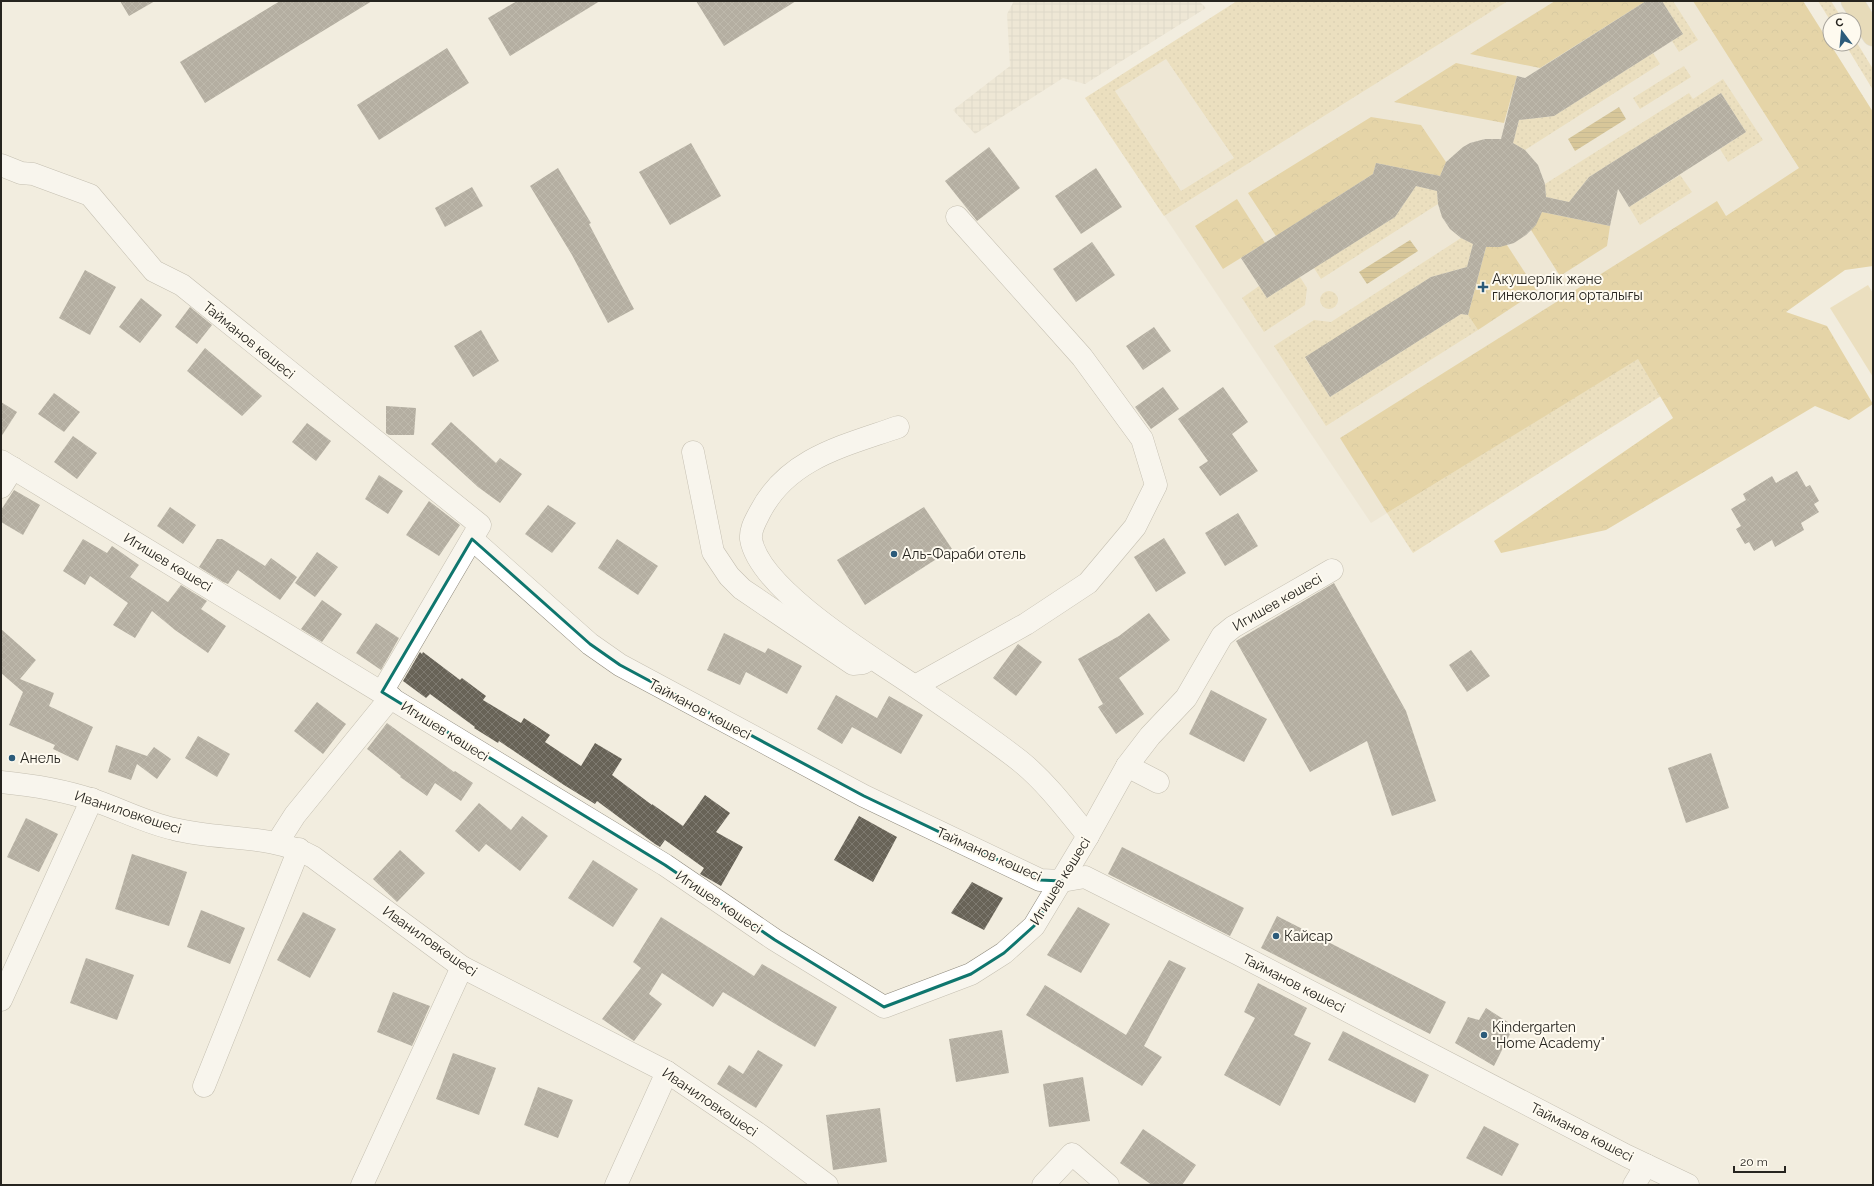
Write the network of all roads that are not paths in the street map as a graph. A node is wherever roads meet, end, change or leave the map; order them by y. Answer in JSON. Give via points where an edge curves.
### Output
{"nodes":[{"id":1,"x":1852,"y":1,"type":"edge"},
{"id":2,"x":1873,"y":35,"type":"edge"},
{"id":3,"x":1,"y":165,"type":"edge"},
{"id":4,"x":956,"y":217,"type":"dead end"},
{"id":5,"x":898,"y":427,"type":"dead end"},
{"id":6,"x":693,"y":452,"type":"dead end"},
{"id":7,"x":7,"y":464,"type":"edge"},
{"id":8,"x":1,"y":487,"type":"edge"},
{"id":9,"x":472,"y":538,"type":"junction"},
{"id":10,"x":1332,"y":570,"type":"dead end"},
{"id":11,"x":870,"y":658,"type":"junction"},
{"id":12,"x":915,"y":686,"type":"junction"},
{"id":13,"x":386,"y":695,"type":"junction"},
{"id":14,"x":1127,"y":766,"type":"junction"},
{"id":15,"x":1,"y":782,"type":"edge"},
{"id":16,"x":1158,"y":782,"type":"dead end"},
{"id":17,"x":92,"y":799,"type":"junction"},
{"id":18,"x":1088,"y":836,"type":"junction"},
{"id":19,"x":277,"y":843,"type":"junction"},
{"id":20,"x":299,"y":849,"type":"junction"},
{"id":21,"x":1062,"y":881,"type":"junction"},
{"id":22,"x":462,"y":967,"type":"junction"},
{"id":23,"x":1,"y":1000,"type":"edge"},
{"id":24,"x":667,"y":1072,"type":"junction"},
{"id":25,"x":204,"y":1086,"type":"dead end"},
{"id":26,"x":1646,"y":1166,"type":"junction"},
{"id":27,"x":362,"y":1185,"type":"edge"},
{"id":28,"x":616,"y":1185,"type":"edge"},
{"id":29,"x":827,"y":1185,"type":"edge"},
{"id":30,"x":1043,"y":1185,"type":"edge"},
{"id":31,"x":1108,"y":1185,"type":"edge"},
{"id":32,"x":1634,"y":1185,"type":"edge"},
{"id":33,"x":1688,"y":1185,"type":"edge"}],
"edges":[{"from":1,"to":2,"type":"main road"},
{"from":3,"to":9,"type":"street","name":"Тайманов көшесі","via":[[21,173],[33,174],[90,196],[154,271],[182,285],[480,525]]},
{"from":4,"to":12,"type":"street","via":[[1082,357],[1142,439],[1156,485],[1135,527],[1088,583],[1026,624]]},
{"from":5,"to":11,"type":"street","via":[[826,452],[800,466],[780,482],[765,503],[753,526],[751,539],[775,581],[803,607]]},
{"from":6,"to":11,"type":"street","via":[[713,552],[729,576],[742,589],[852,664]]},
{"from":7,"to":8,"type":"street"},
{"from":7,"to":13,"type":"street","name":"Игишев көшесі"},
{"from":9,"to":13,"type":"street","name":"Тайманов көшесі"},
{"from":9,"to":21,"type":"street","name":"Тайманов көшесі","via":[[590,644],[620,665],[864,796],[1040,880]]},
{"from":10,"to":14,"type":"street","name":"Игишев көшесі","via":[[1233,627],[1222,636],[1186,698],[1150,736]]},
{"from":11,"to":12,"type":"street"},
{"from":12,"to":18,"type":"street","via":[[1022,762],[1057,797]]},
{"from":13,"to":19,"type":"street","name":"Тайманов көшесі","via":[[295,815]]},
{"from":13,"to":21,"type":"street","name":"Игишев көшесі","via":[[665,865],[775,940],[884,1007],[971,974],[1004,953],[1034,926]]},
{"from":14,"to":16,"type":"street"},
{"from":14,"to":18,"type":"street","name":"Игишев көшесі"},
{"from":15,"to":17,"type":"street","name":"Иваниловкөшесі","via":[[36,785]]},
{"from":17,"to":19,"type":"street","name":"Иваниловкөшесі","via":[[174,829]]},
{"from":17,"to":23,"type":"street"},
{"from":18,"to":21,"type":"street","name":"Игишев көшесі"},
{"from":19,"to":20,"type":"street","name":"Иваниловкөшесі"},
{"from":20,"to":22,"type":"street","name":"Иваниловкөшесі"},
{"from":20,"to":25,"type":"street"},
{"from":21,"to":26,"type":"street","name":"Тайманов көшесі","via":[[1085,877]]},
{"from":22,"to":24,"type":"street","name":"Иваниловкөшесі"},
{"from":22,"to":27,"type":"street"},
{"from":24,"to":28,"type":"street"},
{"from":24,"to":29,"type":"street","name":"Иваниловкөшесі","via":[[760,1135]]},
{"from":26,"to":32,"type":"street"},
{"from":26,"to":33,"type":"street","name":"Тайманов көшесі"},
{"from":30,"to":31,"type":"street","via":[[1072,1154]]}]}
